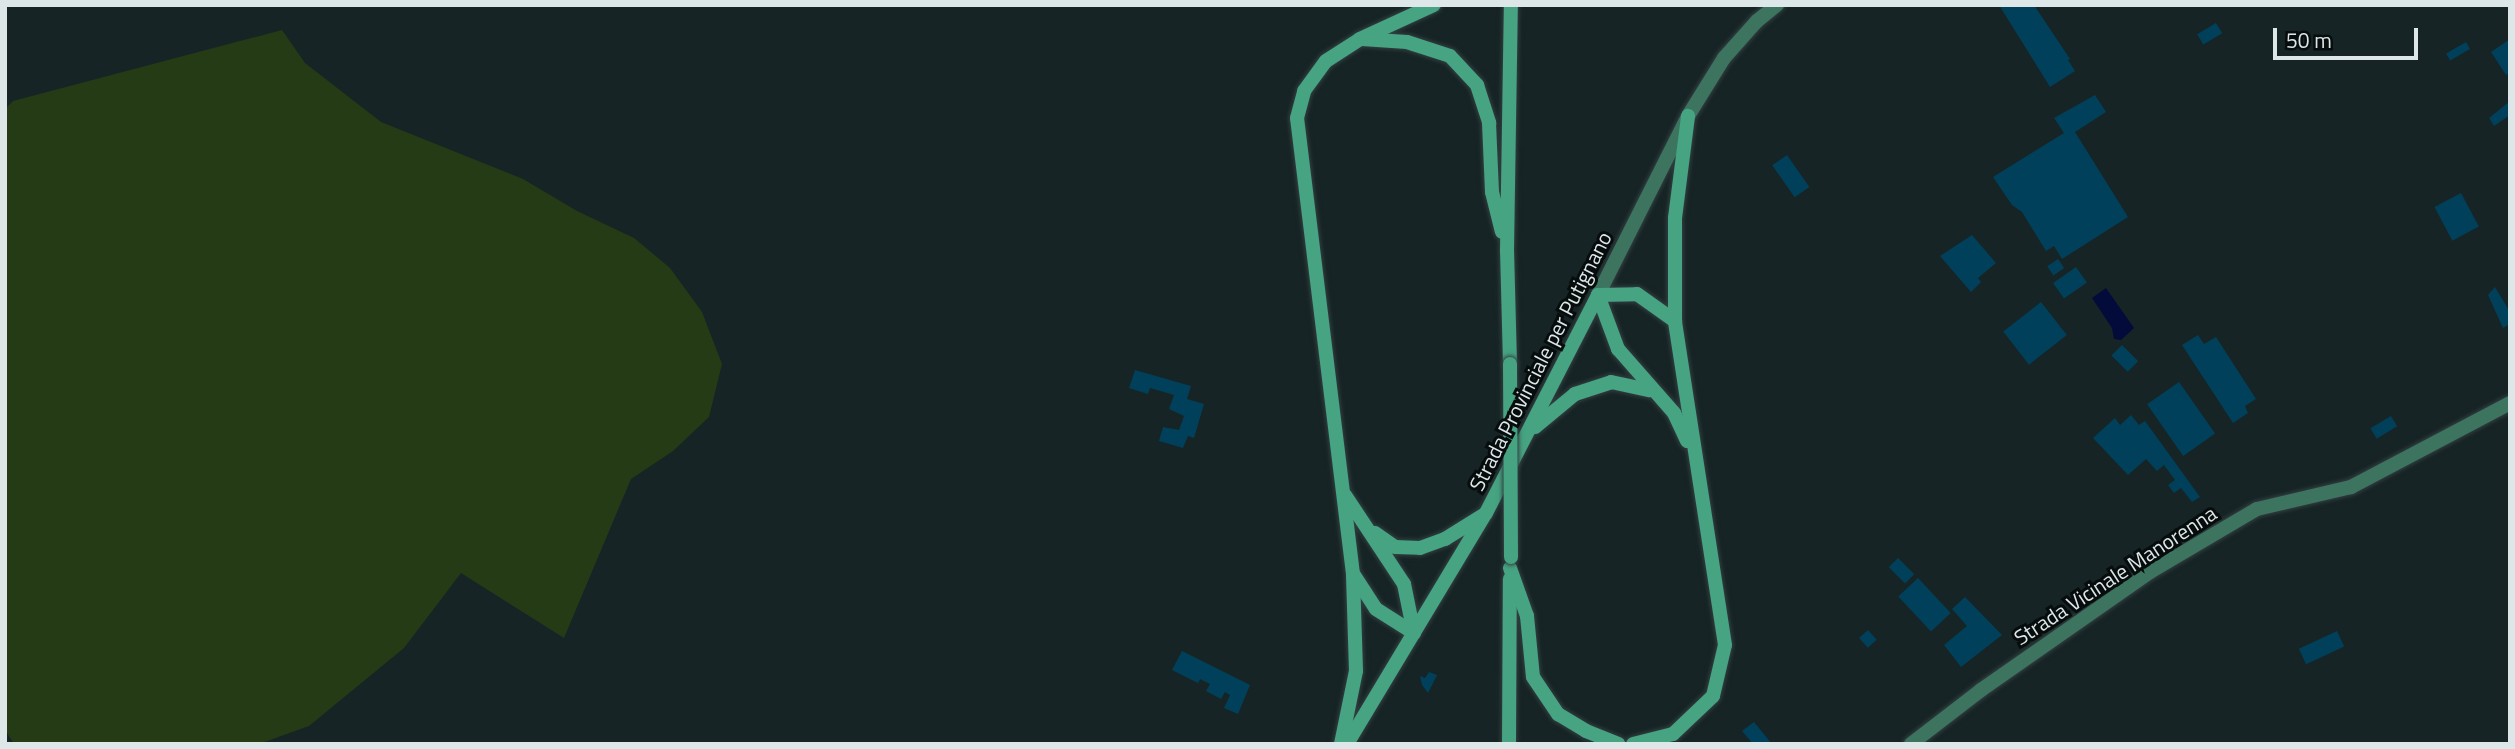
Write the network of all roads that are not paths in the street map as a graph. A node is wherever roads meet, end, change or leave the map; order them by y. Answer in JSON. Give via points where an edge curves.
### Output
{"nodes":[{"id":1,"x":1434,"y":5,"type":"edge"},
{"id":2,"x":1511,"y":5,"type":"edge"},
{"id":3,"x":1777,"y":5,"type":"edge"},
{"id":4,"x":1360,"y":39,"type":"junction"},
{"id":5,"x":1688,"y":116,"type":"junction"},
{"id":6,"x":1507,"y":251,"type":"junction"},
{"id":7,"x":1598,"y":295,"type":"junction"},
{"id":8,"x":1675,"y":321,"type":"junction"},
{"id":9,"x":1650,"y":390,"type":"junction"},
{"id":10,"x":2510,"y":403,"type":"edge"},
{"id":11,"x":1531,"y":430,"type":"junction"},
{"id":12,"x":1693,"y":454,"type":"junction"},
{"id":13,"x":1343,"y":492,"type":"junction"},
{"id":14,"x":1486,"y":513,"type":"junction"},
{"id":15,"x":1367,"y":528,"type":"junction"},
{"id":16,"x":1511,"y":563,"type":"junction"},
{"id":17,"x":1353,"y":574,"type":"junction"},
{"id":18,"x":1414,"y":633,"type":"junction"},
{"id":19,"x":1341,"y":744,"type":"edge"},
{"id":20,"x":1347,"y":744,"type":"edge"},
{"id":21,"x":1509,"y":744,"type":"edge"},
{"id":22,"x":1618,"y":744,"type":"edge"},
{"id":23,"x":1633,"y":744,"type":"edge"},
{"id":24,"x":1912,"y":744,"type":"edge"}],
"edges":[{"from":1,"to":4,"type":"main road"},
{"from":2,"to":6,"type":"main road"},
{"from":3,"to":5,"type":"street","name":"Strada Provinciale per Putignano","via":[[1724,58]]},
{"from":4,"to":6,"type":"main road","via":[[1407,43],[1450,56],[1477,85],[1489,123],[1492,191]]},
{"from":4,"to":13,"type":"main road","via":[[1326,61],[1304,91],[1297,118]]},
{"from":5,"to":7,"type":"street","name":"Strada Provinciale per Putignano"},
{"from":5,"to":8,"type":"main road","via":[[1675,218]]},
{"from":6,"to":16,"type":"main road","bridge":true},
{"from":7,"to":8,"type":"main road","via":[[1637,294]]},
{"from":7,"to":9,"type":"main road","via":[[1618,349]]},
{"from":7,"to":11,"type":"main road","name":"Strada Provinciale per Putignano"},
{"from":8,"to":12,"type":"main road"},
{"from":9,"to":11,"type":"main road","via":[[1611,382],[1575,394]]},
{"from":9,"to":12,"type":"main road","via":[[1674,413]]},
{"from":10,"to":24,"type":"street","name":"Strada Vicinale Manorenna","via":[[2351,487],[2257,509],[2150,572]]},
{"from":11,"to":14,"type":"main road","name":"Strada Provinciale per Putignano"},
{"from":12,"to":23,"type":"main road","via":[[1725,645],[1713,696],[1673,734]]},
{"from":13,"to":15,"type":"main road"},
{"from":13,"to":17,"type":"main road"},
{"from":14,"to":15,"type":"main road","via":[[1420,548],[1395,547]]},
{"from":14,"to":18,"type":"main road","name":"Strada Provinciale per Putignano"},
{"from":15,"to":18,"type":"main road","via":[[1404,584]]},
{"from":16,"to":21,"type":"main road"},
{"from":16,"to":22,"type":"main road","via":[[1527,616],[1533,677],[1558,714]]},
{"from":17,"to":18,"type":"main road","via":[[1376,609]]},
{"from":17,"to":19,"type":"main road","via":[[1356,671]]},
{"from":18,"to":20,"type":"main road","name":"Strada Provinciale per Putignano"}]}
